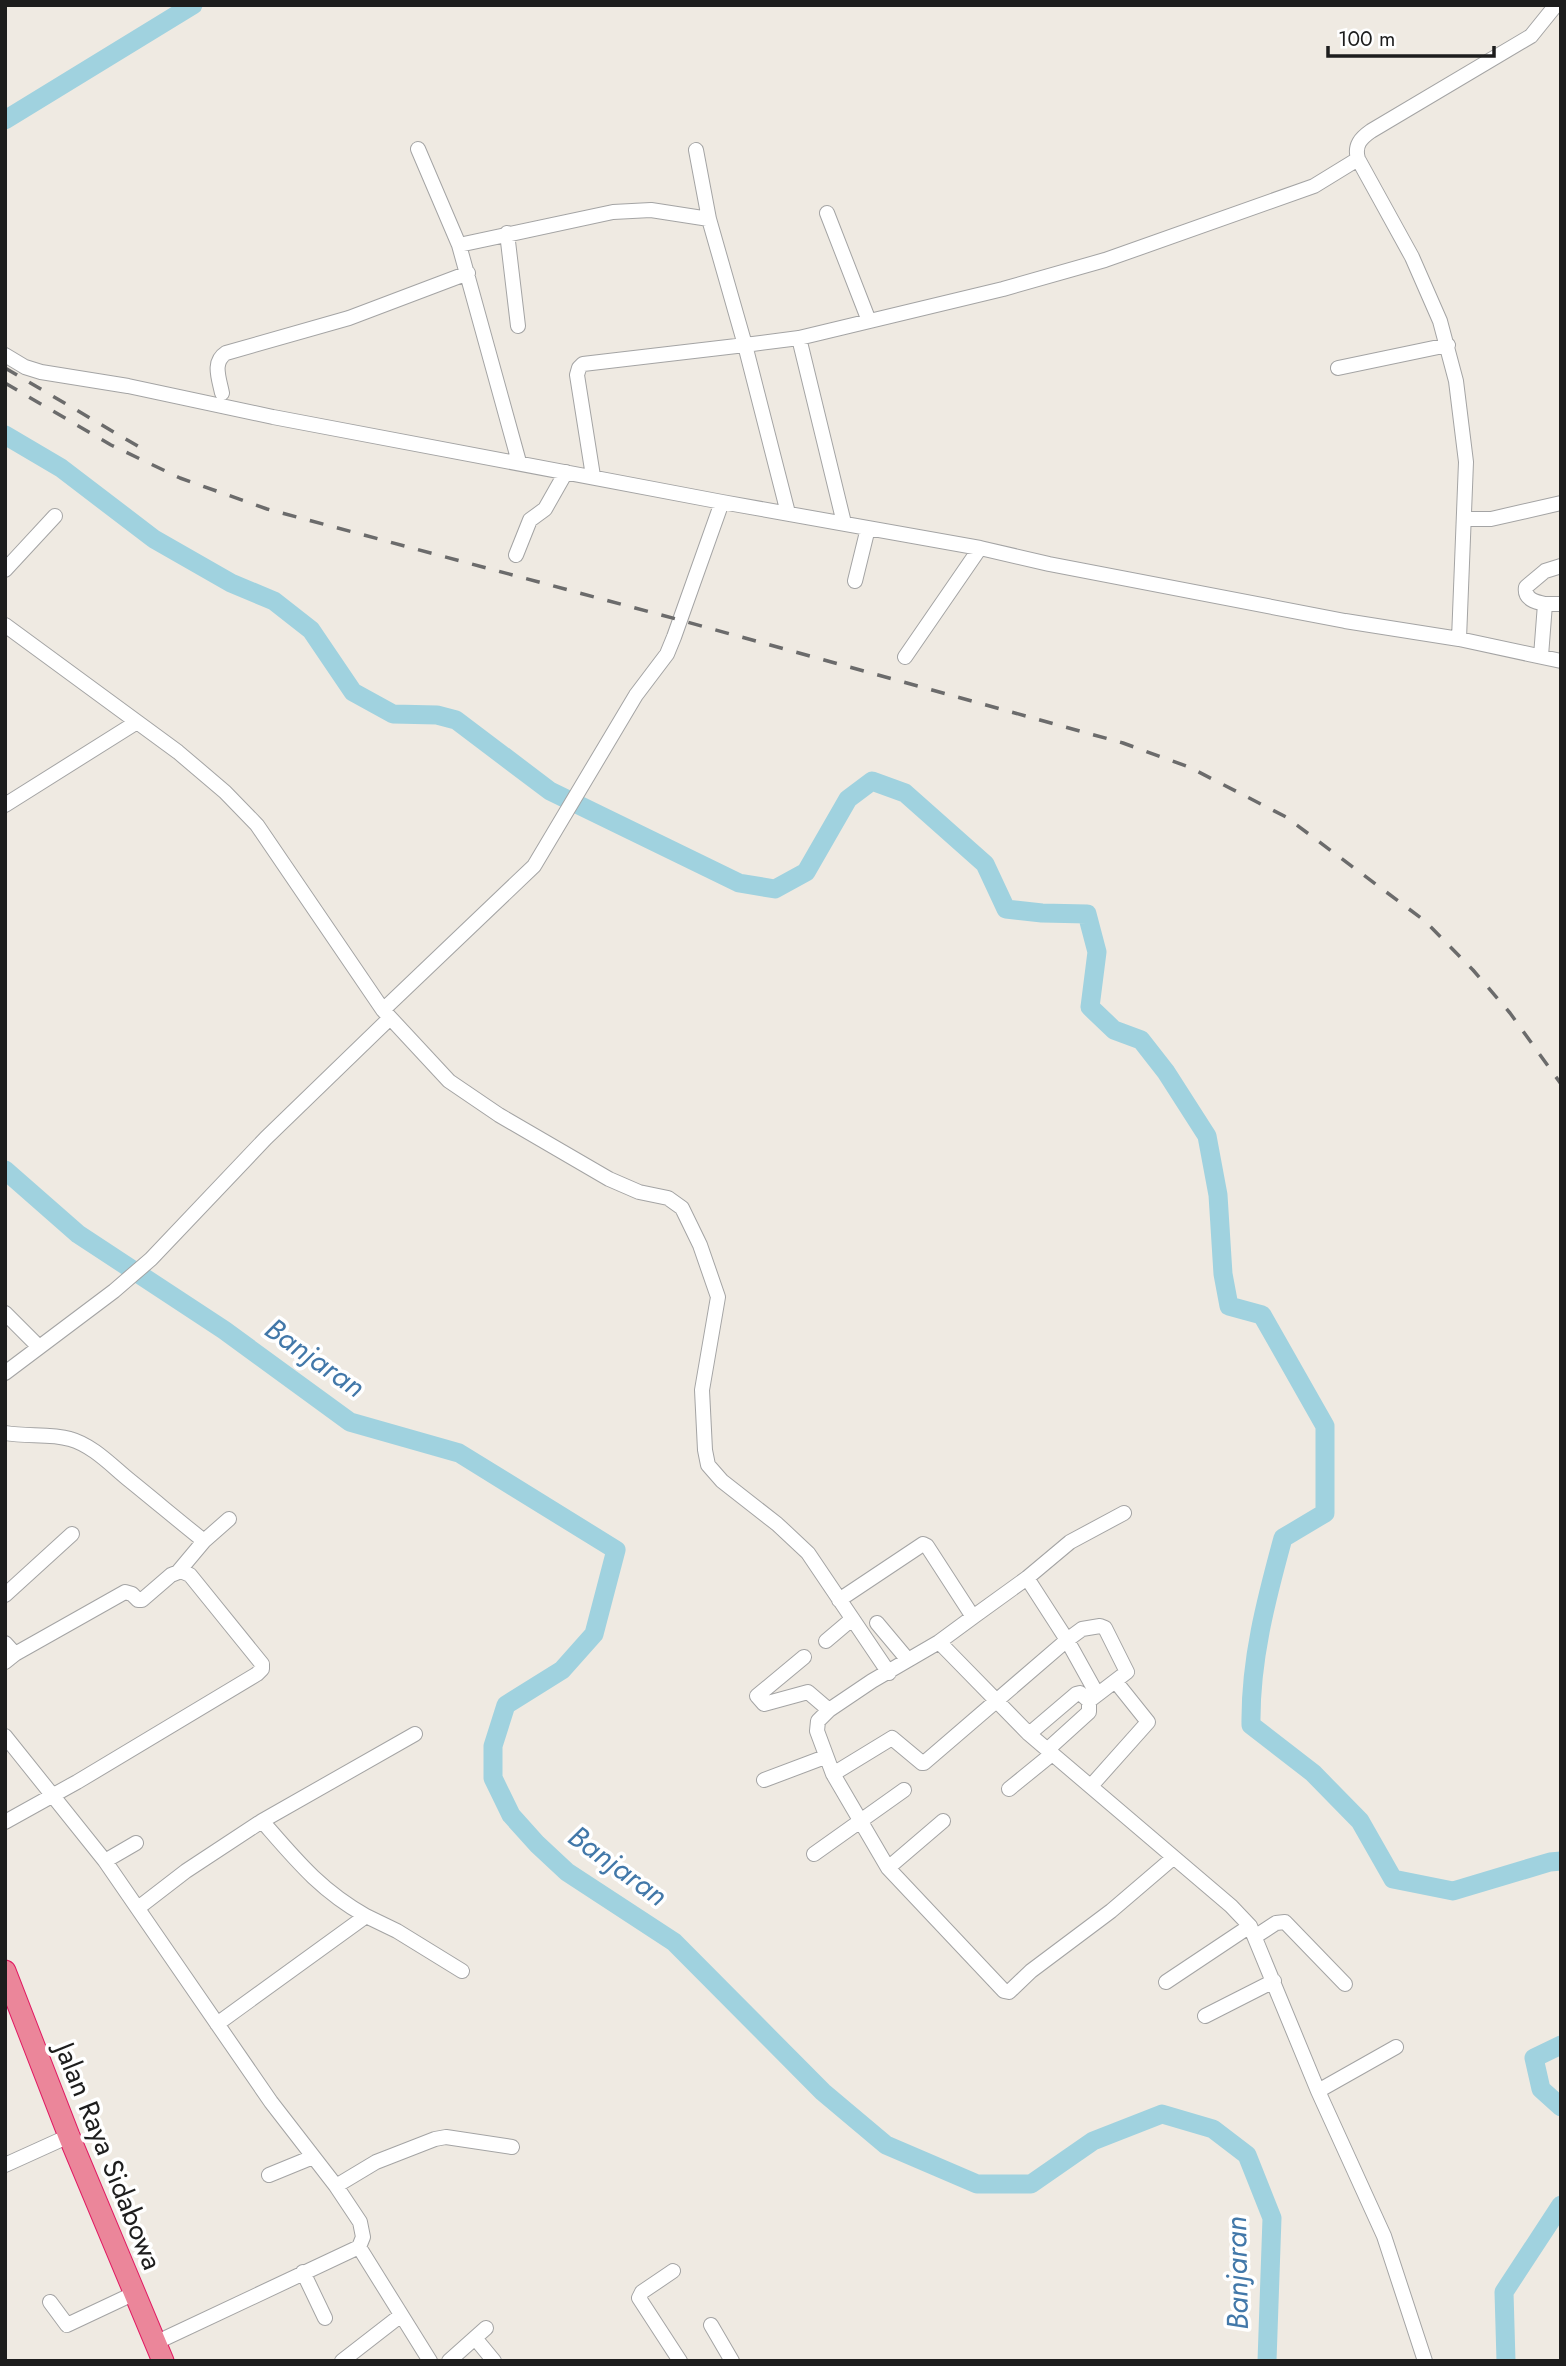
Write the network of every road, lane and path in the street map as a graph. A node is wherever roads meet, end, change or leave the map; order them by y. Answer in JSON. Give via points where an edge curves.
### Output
{"nodes":[{"id":1,"x":1556,"y":5,"type":"edge"},
{"id":2,"x":418,"y":149,"type":"dead end"},
{"id":3,"x":696,"y":150,"type":"dead end"},
{"id":4,"x":1358,"y":159,"type":"junction"},
{"id":5,"x":827,"y":213,"type":"dead end"},
{"id":6,"x":709,"y":219,"type":"junction"},
{"id":7,"x":507,"y":233,"type":"junction"},
{"id":8,"x":459,"y":245,"type":"junction"},
{"id":9,"x":468,"y":273,"type":"junction"},
{"id":10,"x":869,"y":321,"type":"junction"},
{"id":11,"x":518,"y":326,"type":"dead end"},
{"id":12,"x":799,"y":338,"type":"junction"},
{"id":13,"x":744,"y":345,"type":"junction"},
{"id":14,"x":1447,"y":345,"type":"junction"},
{"id":15,"x":5,"y":355,"type":"edge"},
{"id":16,"x":1338,"y":368,"type":"dead end"},
{"id":17,"x":222,"y":393,"type":"dead end"},
{"id":18,"x":519,"y":462,"type":"junction"},
{"id":19,"x":566,"y":472,"type":"junction"},
{"id":20,"x":593,"y":477,"type":"junction"},
{"id":21,"x":722,"y":502,"type":"junction"},
{"id":22,"x":1561,"y":503,"type":"edge"},
{"id":23,"x":788,"y":513,"type":"junction"},
{"id":24,"x":55,"y":516,"type":"dead end"},
{"id":25,"x":1464,"y":519,"type":"junction"},
{"id":26,"x":844,"y":523,"type":"junction"},
{"id":27,"x":868,"y":528,"type":"junction"},
{"id":28,"x":980,"y":548,"type":"junction"},
{"id":29,"x":516,"y":555,"type":"dead end"},
{"id":30,"x":1561,"y":566,"type":"edge"},
{"id":31,"x":5,"y":570,"type":"edge"},
{"id":32,"x":855,"y":581,"type":"dead end"},
{"id":33,"x":1545,"y":604,"type":"junction"},
{"id":34,"x":1561,"y":604,"type":"edge"},
{"id":35,"x":5,"y":625,"type":"edge"},
{"id":36,"x":1459,"y":639,"type":"junction"},
{"id":37,"x":1541,"y":656,"type":"junction"},
{"id":38,"x":905,"y":657,"type":"dead end"},
{"id":39,"x":1561,"y":661,"type":"edge"},
{"id":40,"x":137,"y":722,"type":"junction"},
{"id":41,"x":5,"y":805,"type":"edge"},
{"id":42,"x":386,"y":1014,"type":"junction"},
{"id":43,"x":5,"y":1313,"type":"edge"},
{"id":44,"x":38,"y":1347,"type":"junction"},
{"id":45,"x":5,"y":1373,"type":"edge"},
{"id":46,"x":5,"y":1433,"type":"edge"},
{"id":47,"x":1124,"y":1513,"type":"dead end"},
{"id":48,"x":229,"y":1519,"type":"dead end"},
{"id":49,"x":72,"y":1534,"type":"dead end"},
{"id":50,"x":204,"y":1541,"type":"junction"},
{"id":51,"x":178,"y":1572,"type":"junction"},
{"id":52,"x":1027,"y":1578,"type":"junction"},
{"id":53,"x":5,"y":1595,"type":"edge"},
{"id":54,"x":839,"y":1600,"type":"junction"},
{"id":55,"x":973,"y":1617,"type":"junction"},
{"id":56,"x":852,"y":1619,"type":"junction"},
{"id":57,"x":877,"y":1623,"type":"dead end"},
{"id":58,"x":1067,"y":1640,"type":"junction"},
{"id":59,"x":826,"y":1641,"type":"dead end"},
{"id":60,"x":939,"y":1642,"type":"junction"},
{"id":61,"x":8,"y":1653,"type":"edge"},
{"id":62,"x":804,"y":1657,"type":"dead end"},
{"id":63,"x":908,"y":1660,"type":"junction"},
{"id":64,"x":889,"y":1673,"type":"junction"},
{"id":65,"x":1116,"y":1682,"type":"junction"},
{"id":66,"x":1093,"y":1697,"type":"junction"},
{"id":67,"x":997,"y":1702,"type":"junction"},
{"id":68,"x":830,"y":1710,"type":"junction"},
{"id":69,"x":415,"y":1734,"type":"dead end"},
{"id":70,"x":1029,"y":1734,"type":"junction"},
{"id":71,"x":5,"y":1736,"type":"edge"},
{"id":72,"x":1050,"y":1752,"type":"junction"},
{"id":73,"x":825,"y":1757,"type":"junction"},
{"id":74,"x":833,"y":1774,"type":"junction"},
{"id":75,"x":764,"y":1780,"type":"dead end"},
{"id":76,"x":1091,"y":1786,"type":"junction"},
{"id":77,"x":1009,"y":1789,"type":"dead end"},
{"id":78,"x":904,"y":1790,"type":"dead end"},
{"id":79,"x":51,"y":1795,"type":"junction"},
{"id":80,"x":262,"y":1821,"type":"junction"},
{"id":81,"x":860,"y":1821,"type":"junction"},
{"id":82,"x":943,"y":1821,"type":"dead end"},
{"id":83,"x":5,"y":1822,"type":"edge"},
{"id":84,"x":136,"y":1843,"type":"dead end"},
{"id":85,"x":814,"y":1854,"type":"dead end"},
{"id":86,"x":1173,"y":1858,"type":"junction"},
{"id":87,"x":105,"y":1861,"type":"junction"},
{"id":88,"x":888,"y":1868,"type":"junction"},
{"id":89,"x":138,"y":1908,"type":"junction"},
{"id":90,"x":366,"y":1916,"type":"junction"},
{"id":91,"x":1253,"y":1931,"type":"junction"},
{"id":92,"x":5,"y":1971,"type":"edge"},
{"id":93,"x":462,"y":1971,"type":"dead end"},
{"id":94,"x":1274,"y":1980,"type":"junction"},
{"id":95,"x":1166,"y":1982,"type":"dead end"},
{"id":96,"x":1345,"y":1984,"type":"dead end"},
{"id":97,"x":1205,"y":2015,"type":"dead end"},
{"id":98,"x":217,"y":2024,"type":"junction"},
{"id":99,"x":1396,"y":2047,"type":"dead end"},
{"id":100,"x":1318,"y":2091,"type":"junction"},
{"id":101,"x":69,"y":2136,"type":"junction"},
{"id":102,"x":512,"y":2147,"type":"dead end"},
{"id":103,"x":313,"y":2157,"type":"junction"},
{"id":104,"x":5,"y":2165,"type":"edge"},
{"id":105,"x":269,"y":2175,"type":"dead end"},
{"id":106,"x":336,"y":2186,"type":"junction"},
{"id":107,"x":359,"y":2247,"type":"junction"},
{"id":108,"x":674,"y":2271,"type":"dead end"},
{"id":109,"x":303,"y":2272,"type":"junction"},
{"id":110,"x":135,"y":2293,"type":"junction"},
{"id":111,"x":50,"y":2302,"type":"dead end"},
{"id":112,"x":401,"y":2316,"type":"junction"},
{"id":113,"x":325,"y":2319,"type":"dead end"},
{"id":114,"x":711,"y":2325,"type":"dead end"},
{"id":115,"x":486,"y":2328,"type":"dead end"},
{"id":116,"x":475,"y":2338,"type":"junction"},
{"id":117,"x":159,"y":2352,"type":"edge"},
{"id":118,"x":425,"y":2359,"type":"edge"},
{"id":119,"x":342,"y":2361,"type":"edge"},
{"id":120,"x":449,"y":2361,"type":"edge"},
{"id":121,"x":494,"y":2361,"type":"edge"},
{"id":122,"x":680,"y":2361,"type":"edge"},
{"id":123,"x":732,"y":2361,"type":"edge"},
{"id":124,"x":1425,"y":2361,"type":"edge"}],
"edges":[{"from":1,"to":4,"type":"street","via":[[1531,36],[1365,135],[1358,144]]},
{"from":2,"to":8,"type":"street"},
{"from":3,"to":6,"type":"street"},
{"from":4,"to":10,"type":"street","via":[[1314,186],[1105,260]]},
{"from":4,"to":14,"type":"street","via":[[1412,257]]},
{"from":5,"to":10,"type":"street"},
{"from":6,"to":7,"type":"street","via":[[651,210],[612,212]]},
{"from":6,"to":13,"type":"street"},
{"from":7,"to":8,"type":"street"},
{"from":7,"to":11,"type":"street"},
{"from":8,"to":9,"type":"street"},
{"from":9,"to":17,"type":"street","via":[[349,318],[226,353],[217,364]]},
{"from":9,"to":18,"type":"street"},
{"from":10,"to":12,"type":"street"},
{"from":12,"to":13,"type":"street"},
{"from":12,"to":26,"type":"street"},
{"from":13,"to":20,"type":"street","via":[[583,364],[578,374]]},
{"from":13,"to":23,"type":"street"},
{"from":14,"to":16,"type":"street"},
{"from":14,"to":25,"type":"street","via":[[1465,436]]},
{"from":15,"to":18,"type":"street","via":[[41,372]]},
{"from":18,"to":19,"type":"street"},
{"from":19,"to":20,"type":"street"},
{"from":19,"to":29,"type":"street","via":[[545,509],[530,520]]},
{"from":20,"to":21,"type":"street"},
{"from":21,"to":23,"type":"street"},
{"from":21,"to":42,"type":"street","via":[[667,654],[636,695],[527,874]]},
{"from":22,"to":25,"type":"street","via":[[1491,519]]},
{"from":23,"to":26,"type":"street"},
{"from":24,"to":31,"type":"street"},
{"from":25,"to":36,"type":"street"},
{"from":26,"to":27,"type":"street"},
{"from":27,"to":28,"type":"street"},
{"from":27,"to":32,"type":"street"},
{"from":28,"to":36,"type":"street"},
{"from":28,"to":38,"type":"street"},
{"from":30,"to":33,"type":"street","via":[[1545,571],[1526,587],[1528,597]]},
{"from":33,"to":34,"type":"street"},
{"from":33,"to":37,"type":"street"},
{"from":35,"to":40,"type":"street"},
{"from":36,"to":37,"type":"street"},
{"from":37,"to":39,"type":"street"},
{"from":40,"to":41,"type":"street"},
{"from":40,"to":42,"type":"street","via":[[225,792],[257,825]]},
{"from":42,"to":44,"type":"street","via":[[151,1259]]},
{"from":42,"to":54,"type":"street","via":[[437,1070],[499,1115],[609,1180],[668,1198],[682,1208],[718,1297],[702,1390],[708,1465],[808,1553]]},
{"from":43,"to":44,"type":"street"},
{"from":44,"to":45,"type":"street"},
{"from":46,"to":50,"type":"street","via":[[52,1436],[82,1444]]},
{"from":47,"to":52,"type":"street","via":[[1070,1542]]},
{"from":48,"to":50,"type":"street"},
{"from":49,"to":53,"type":"street"},
{"from":50,"to":51,"type":"street"},
{"from":51,"to":61,"type":"street","via":[[142,1600],[127,1592],[111,1598]]},
{"from":51,"to":79,"type":"street","via":[[190,1575],[260,1660],[262,1669]]},
{"from":52,"to":55,"type":"street"},
{"from":52,"to":58,"type":"street"},
{"from":54,"to":55,"type":"street","via":[[923,1544]]},
{"from":54,"to":56,"type":"street"},
{"from":55,"to":60,"type":"street"},
{"from":56,"to":59,"type":"street"},
{"from":56,"to":64,"type":"street"},
{"from":57,"to":63,"type":"street"},
{"from":58,"to":65,"type":"street","via":[[1082,1629],[1105,1628],[1127,1669]]},
{"from":58,"to":66,"type":"street"},
{"from":58,"to":67,"type":"street"},
{"from":60,"to":63,"type":"street"},
{"from":60,"to":67,"type":"street"},
{"from":62,"to":68,"type":"street","via":[[757,1696],[764,1704],[808,1692]]},
{"from":63,"to":64,"type":"street"},
{"from":64,"to":68,"type":"street"},
{"from":65,"to":66,"type":"street"},
{"from":65,"to":76,"type":"street","via":[[1148,1722]]},
{"from":66,"to":70,"type":"street","via":[[1076,1694]]},
{"from":66,"to":72,"type":"street","via":[[1089,1712]]},
{"from":67,"to":70,"type":"street"},
{"from":67,"to":74,"type":"street","via":[[925,1763],[892,1738]]},
{"from":68,"to":73,"type":"street","via":[[818,1721]]},
{"from":69,"to":80,"type":"street"},
{"from":70,"to":72,"type":"street"},
{"from":71,"to":79,"type":"street"},
{"from":72,"to":76,"type":"street"},
{"from":72,"to":77,"type":"street"},
{"from":73,"to":74,"type":"street"},
{"from":73,"to":75,"type":"street"},
{"from":74,"to":81,"type":"street"},
{"from":76,"to":86,"type":"street"},
{"from":78,"to":81,"type":"street"},
{"from":79,"to":83,"type":"street"},
{"from":79,"to":87,"type":"street"},
{"from":80,"to":89,"type":"street"},
{"from":80,"to":90,"type":"street","via":[[315,1881]]},
{"from":81,"to":85,"type":"street"},
{"from":81,"to":88,"type":"street"},
{"from":82,"to":88,"type":"street"},
{"from":84,"to":87,"type":"street"},
{"from":86,"to":88,"type":"street","via":[[1009,1992]]},
{"from":86,"to":91,"type":"street","via":[[1231,1906]]},
{"from":87,"to":89,"type":"street"},
{"from":89,"to":98,"type":"street"},
{"from":90,"to":93,"type":"street"},
{"from":90,"to":98,"type":"street"},
{"from":91,"to":94,"type":"street"},
{"from":91,"to":95,"type":"street"},
{"from":91,"to":96,"type":"street","via":[[1285,1922]]},
{"from":92,"to":101,"type":"highway","name":"Jalan Raya Sidabowa"},
{"from":94,"to":97,"type":"street"},
{"from":94,"to":100,"type":"street"},
{"from":98,"to":103,"type":"street"},
{"from":99,"to":100,"type":"street"},
{"from":100,"to":124,"type":"street","via":[[1384,2236]]},
{"from":101,"to":104,"type":"street"},
{"from":101,"to":110,"type":"highway","name":"Jalan Raya Sidabowa"},
{"from":102,"to":106,"type":"street","via":[[435,2138],[376,2162]]},
{"from":103,"to":105,"type":"street"},
{"from":103,"to":106,"type":"street"},
{"from":106,"to":107,"type":"street","via":[[360,2222],[363,2237]]},
{"from":107,"to":109,"type":"street"},
{"from":107,"to":112,"type":"street"},
{"from":108,"to":122,"type":"street","via":[[639,2298]]},
{"from":109,"to":113,"type":"street"},
{"from":109,"to":117,"type":"street"},
{"from":110,"to":111,"type":"street","via":[[67,2325]]},
{"from":110,"to":117,"type":"highway","name":"Jalan Raya Sidabowa"},
{"from":112,"to":118,"type":"street"},
{"from":112,"to":119,"type":"street"},
{"from":114,"to":123,"type":"street"},
{"from":115,"to":116,"type":"street"},
{"from":116,"to":120,"type":"street"},
{"from":116,"to":121,"type":"street"}]}
